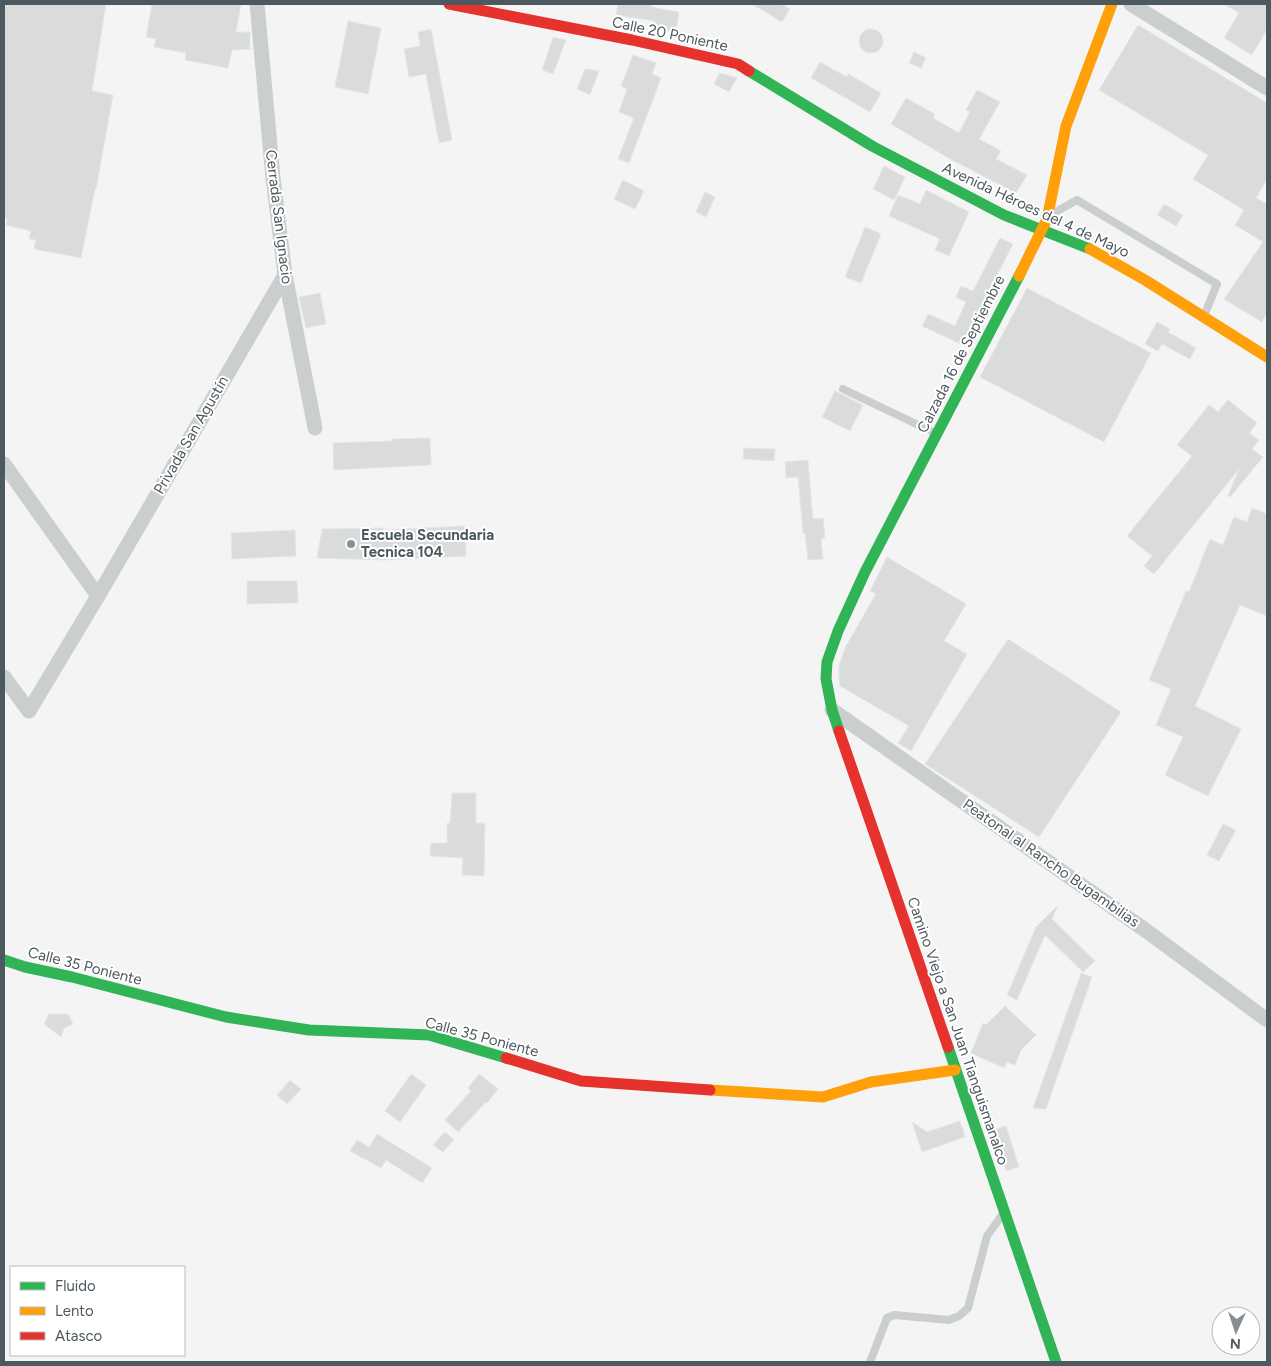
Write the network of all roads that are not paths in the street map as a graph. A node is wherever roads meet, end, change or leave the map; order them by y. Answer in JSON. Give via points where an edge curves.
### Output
{"nodes":[{"id":1,"x":257,"y":4,"type":"edge"},
{"id":2,"x":449,"y":4,"type":"edge"},
{"id":3,"x":1112,"y":4,"type":"edge"},
{"id":4,"x":1132,"y":4,"type":"edge"},
{"id":5,"x":738,"y":64,"type":"joint"},
{"id":6,"x":1267,"y":88,"type":"edge"},
{"id":7,"x":1047,"y":218,"type":"junction"},
{"id":8,"x":1043,"y":230,"type":"junction"},
{"id":9,"x":285,"y":274,"type":"junction"},
{"id":10,"x":1203,"y":318,"type":"junction"},
{"id":11,"x":1267,"y":357,"type":"edge"},
{"id":12,"x":843,"y":389,"type":"dead end"},
{"id":13,"x":315,"y":428,"type":"dead end"},
{"id":14,"x":936,"y":434,"type":"junction"},
{"id":15,"x":4,"y":464,"type":"edge"},
{"id":16,"x":98,"y":596,"type":"junction"},
{"id":17,"x":4,"y":677,"type":"edge"},
{"id":18,"x":832,"y":710,"type":"junction"},
{"id":19,"x":4,"y":960,"type":"edge"},
{"id":20,"x":1267,"y":1020,"type":"edge"},
{"id":21,"x":955,"y":1070,"type":"junction"},
{"id":22,"x":1004,"y":1212,"type":"junction"},
{"id":23,"x":870,"y":1362,"type":"edge"},
{"id":24,"x":1056,"y":1362,"type":"edge"}],
"edges":[{"from":1,"to":9,"type":"street","name":"Cerrada San Ignacio"},
{"from":2,"to":5,"type":"street","name":"Calle 20 Poniente"},
{"from":3,"to":7,"type":"street","name":"Calzada 16 de Septiembre","via":[[1066,126]]},
{"from":4,"to":6,"type":"street"},
{"from":5,"to":8,"type":"street","name":"Avenida Héroes del 4 de Mayo","via":[[872,146],[1004,215]]},
{"from":7,"to":8,"type":"street","name":"Calzada 16 de Septiembre"},
{"from":7,"to":10,"type":"lane","via":[[1077,200],[1217,284]]},
{"from":8,"to":10,"type":"street","name":"Avenida Héroes del 4 de Mayo","via":[[1092,250]]},
{"from":8,"to":14,"type":"street","name":"Calzada 16 de Septiembre"},
{"from":9,"to":13,"type":"street","name":"Cerrada San Ignacio"},
{"from":9,"to":16,"type":"street","name":"Privada San Agustín"},
{"from":10,"to":11,"type":"street","name":"Avenida Héroes del 4 de Mayo"},
{"from":12,"to":14,"type":"lane"},
{"from":14,"to":18,"type":"street","name":"Calzada 16 de Septiembre","via":[[838,631],[827,662],[826,679]]},
{"from":15,"to":16,"type":"street"},
{"from":16,"to":17,"type":"street","name":"Privada San Agustín","via":[[29,711]]},
{"from":18,"to":20,"type":"street","name":"Peatonal al Rancho Bugambilias","via":[[1148,932]]},
{"from":18,"to":21,"type":"street","name":"Camino Viejo a San Juan Tianguismanalco"},
{"from":19,"to":21,"type":"street","name":"Calle 35 Poniente","via":[[226,1017],[309,1030],[429,1034],[581,1081],[823,1097],[871,1082]]},
{"from":21,"to":22,"type":"street","name":"Camino Viejo a San Juan Tianguismanalco"},
{"from":22,"to":23,"type":"lane","via":[[987,1236],[968,1308],[949,1320],[894,1315],[887,1318]]},
{"from":22,"to":24,"type":"street","name":"Camino Viejo a San Juan Tianguismanalco"}]}
